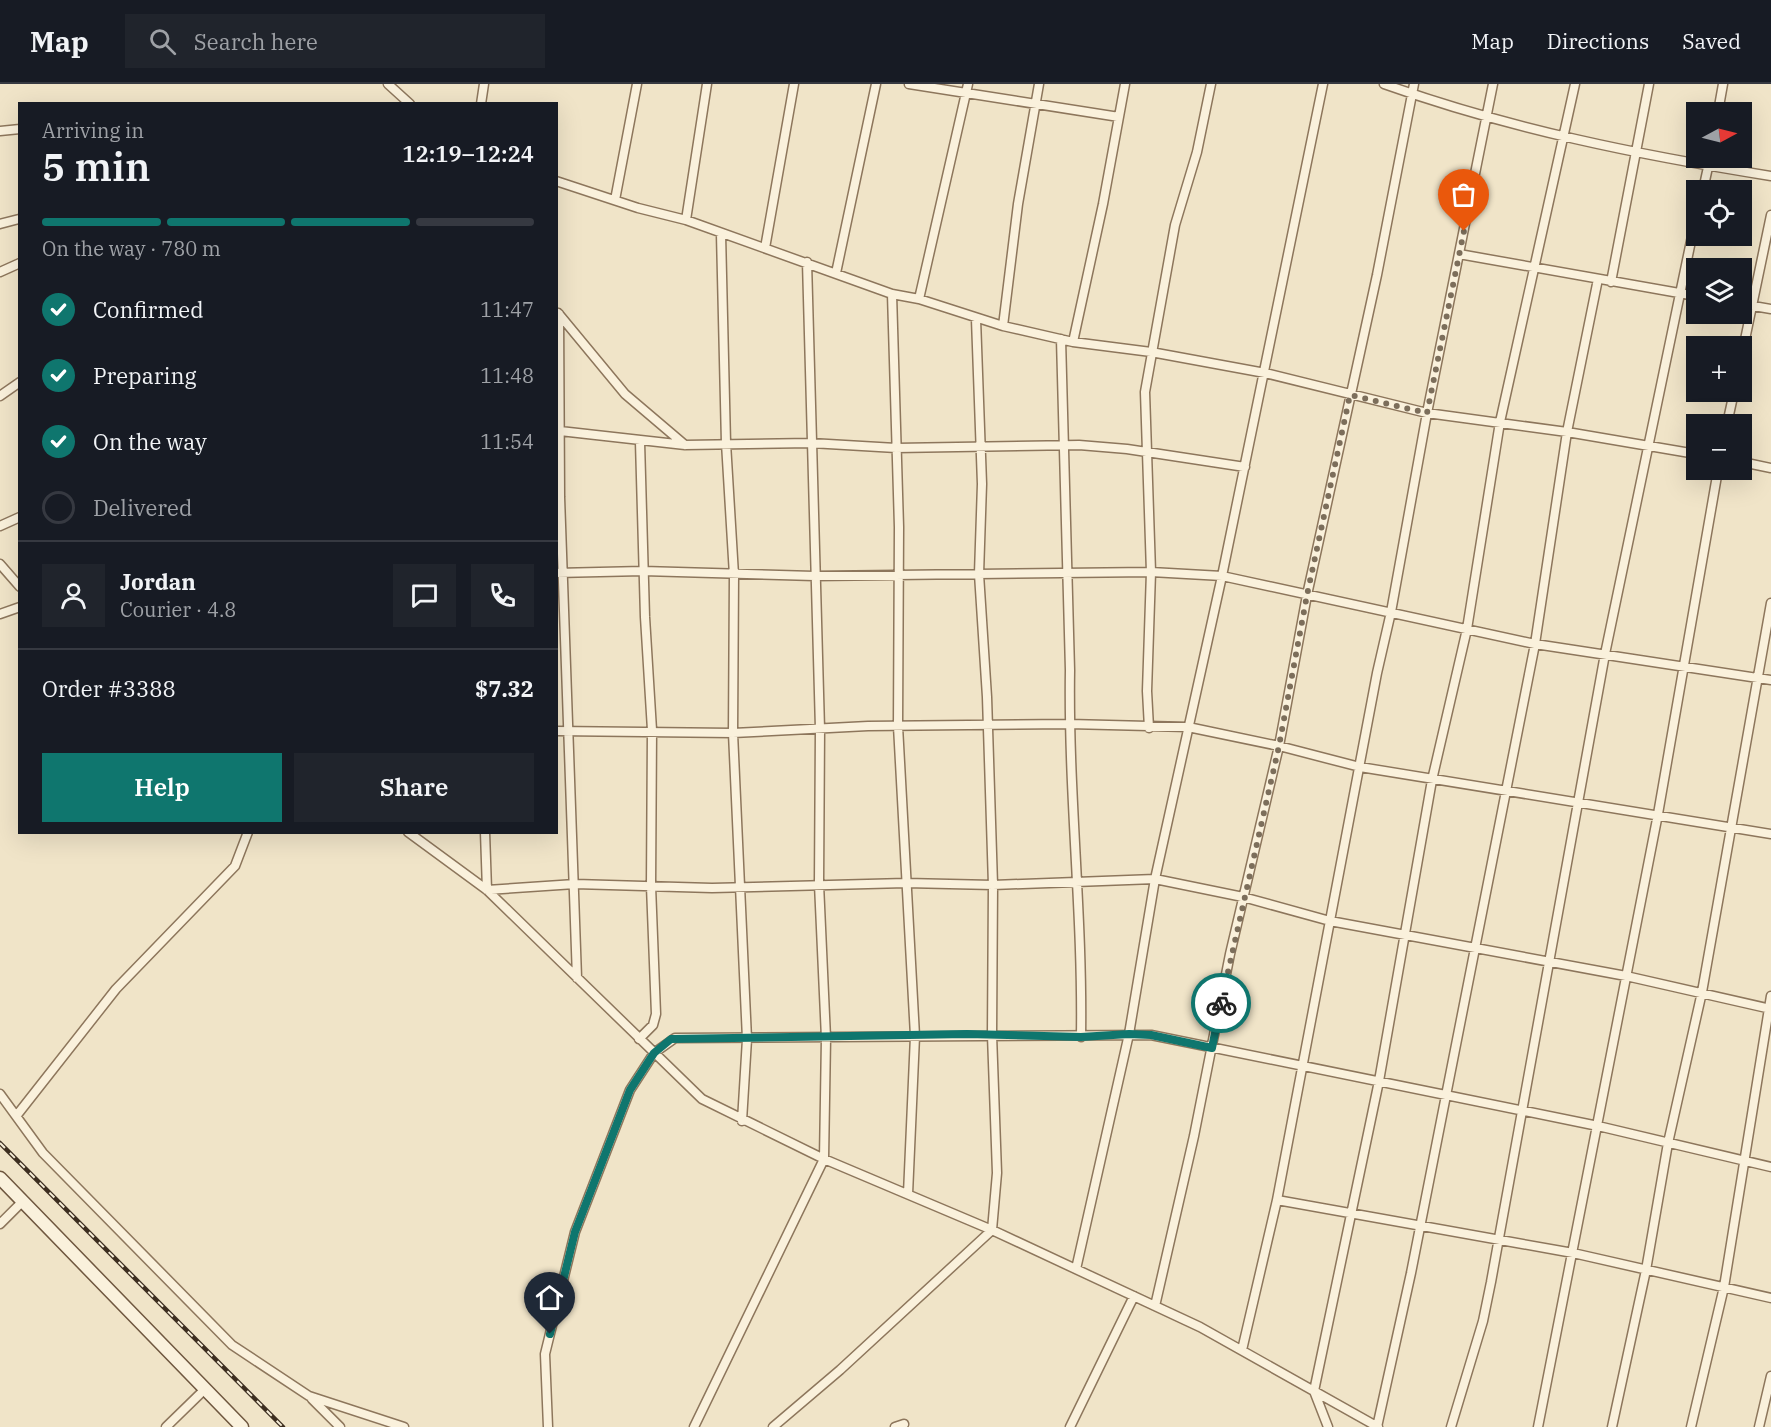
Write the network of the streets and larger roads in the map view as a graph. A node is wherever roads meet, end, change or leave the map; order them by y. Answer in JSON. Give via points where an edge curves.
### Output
{"nodes":[{"id":1,"x":388,"y":84,"type":"edge"},
{"id":2,"x":483,"y":84,"type":"edge"},
{"id":3,"x":637,"y":84,"type":"edge"},
{"id":4,"x":707,"y":84,"type":"edge"},
{"id":5,"x":794,"y":84,"type":"edge"},
{"id":6,"x":876,"y":84,"type":"edge"},
{"id":7,"x":909,"y":84,"type":"edge"},
{"id":8,"x":968,"y":84,"type":"edge"},
{"id":9,"x":1039,"y":84,"type":"edge"},
{"id":10,"x":1125,"y":84,"type":"edge"},
{"id":11,"x":1210,"y":84,"type":"edge"},
{"id":12,"x":1323,"y":84,"type":"edge"},
{"id":13,"x":1384,"y":84,"type":"edge"},
{"id":14,"x":1414,"y":84,"type":"edge"},
{"id":15,"x":1493,"y":84,"type":"edge"},
{"id":16,"x":1575,"y":84,"type":"edge"},
{"id":17,"x":1649,"y":84,"type":"edge"},
{"id":18,"x":1723,"y":84,"type":"edge"},
{"id":19,"x":1412,"y":94,"type":"junction"},
{"id":20,"x":966,"y":95,"type":"junction"},
{"id":21,"x":408,"y":102,"type":"edge"},
{"id":22,"x":481,"y":102,"type":"edge"},
{"id":23,"x":1720,"y":102,"type":"edge"},
{"id":24,"x":1035,"y":103,"type":"junction"},
{"id":25,"x":1119,"y":117,"type":"junction"},
{"id":26,"x":1486,"y":118,"type":"junction"},
{"id":27,"x":18,"y":129,"type":"edge"},
{"id":28,"x":0,"y":131,"type":"edge"},
{"id":29,"x":1562,"y":138,"type":"junction"},
{"id":30,"x":1635,"y":153,"type":"junction"},
{"id":31,"x":1686,"y":159,"type":"edge"},
{"id":32,"x":1736,"y":168,"type":"edge"},
{"id":33,"x":1771,"y":176,"type":"edge"},
{"id":34,"x":558,"y":182,"type":"edge"},
{"id":35,"x":615,"y":200,"type":"junction"},
{"id":36,"x":1771,"y":215,"type":"edge"},
{"id":37,"x":18,"y":219,"type":"edge"},
{"id":38,"x":686,"y":220,"type":"junction"},
{"id":39,"x":0,"y":224,"type":"edge"},
{"id":40,"x":721,"y":234,"type":"junction"},
{"id":41,"x":1689,"y":246,"type":"edge"},
{"id":42,"x":765,"y":248,"type":"junction"},
{"id":43,"x":1459,"y":254,"type":"junction"},
{"id":44,"x":807,"y":262,"type":"junction"},
{"id":45,"x":18,"y":264,"type":"edge"},
{"id":46,"x":1533,"y":266,"type":"junction"},
{"id":47,"x":0,"y":272,"type":"edge"},
{"id":48,"x":836,"y":273,"type":"junction"},
{"id":49,"x":1598,"y":279,"type":"junction"},
{"id":50,"x":1611,"y":282,"type":"junction"},
{"id":51,"x":1678,"y":293,"type":"junction"},
{"id":52,"x":891,"y":294,"type":"junction"},
{"id":53,"x":1686,"y":294,"type":"edge"},
{"id":54,"x":919,"y":299,"type":"junction"},
{"id":55,"x":1752,"y":306,"type":"joint"},
{"id":56,"x":1771,"y":309,"type":"edge"},
{"id":57,"x":558,"y":312,"type":"edge"},
{"id":58,"x":976,"y":319,"type":"junction"},
{"id":59,"x":1003,"y":326,"type":"junction"},
{"id":60,"x":1061,"y":339,"type":"junction"},
{"id":61,"x":1074,"y":342,"type":"junction"},
{"id":62,"x":1151,"y":352,"type":"junction"},
{"id":63,"x":1265,"y":373,"type":"junction"},
{"id":64,"x":18,"y":383,"type":"edge"},
{"id":65,"x":1350,"y":395,"type":"junction"},
{"id":66,"x":0,"y":396,"type":"edge"},
{"id":67,"x":1427,"y":413,"type":"junction"},
{"id":68,"x":1500,"y":422,"type":"junction"},
{"id":69,"x":560,"y":431,"type":"junction"},
{"id":70,"x":1567,"y":432,"type":"junction"},
{"id":71,"x":640,"y":442,"type":"junction"},
{"id":72,"x":726,"y":443,"type":"junction"},
{"id":73,"x":811,"y":443,"type":"junction"},
{"id":74,"x":1063,"y":444,"type":"junction"},
{"id":75,"x":685,"y":445,"type":"junction"},
{"id":76,"x":979,"y":445,"type":"junction"},
{"id":77,"x":1650,"y":445,"type":"junction"},
{"id":78,"x":896,"y":448,"type":"junction"},
{"id":79,"x":1145,"y":452,"type":"junction"},
{"id":80,"x":1686,"y":452,"type":"edge"},
{"id":81,"x":1752,"y":464,"type":"edge"},
{"id":82,"x":1245,"y":467,"type":"junction"},
{"id":83,"x":1771,"y":468,"type":"edge"},
{"id":84,"x":1716,"y":480,"type":"edge"},
{"id":85,"x":558,"y":496,"type":"edge"},
{"id":86,"x":18,"y":519,"type":"edge"},
{"id":87,"x":0,"y":526,"type":"edge"},
{"id":88,"x":0,"y":564,"type":"edge"},
{"id":89,"x":643,"y":571,"type":"junction"},
{"id":90,"x":1151,"y":572,"type":"junction"},
{"id":91,"x":560,"y":573,"type":"edge"},
{"id":92,"x":898,"y":573,"type":"junction"},
{"id":93,"x":979,"y":574,"type":"junction"},
{"id":94,"x":734,"y":575,"type":"junction"},
{"id":95,"x":1067,"y":575,"type":"junction"},
{"id":96,"x":814,"y":576,"type":"junction"},
{"id":97,"x":1222,"y":576,"type":"junction"},
{"id":98,"x":18,"y":585,"type":"edge"},
{"id":99,"x":1307,"y":595,"type":"junction"},
{"id":100,"x":1771,"y":603,"type":"edge"},
{"id":101,"x":18,"y":608,"type":"edge"},
{"id":102,"x":1391,"y":612,"type":"junction"},
{"id":103,"x":0,"y":614,"type":"edge"},
{"id":104,"x":1467,"y":629,"type":"junction"},
{"id":105,"x":1535,"y":644,"type":"junction"},
{"id":106,"x":1605,"y":654,"type":"junction"},
{"id":107,"x":1682,"y":666,"type":"junction"},
{"id":108,"x":1759,"y":678,"type":"junction"},
{"id":109,"x":1771,"y":680,"type":"edge"},
{"id":110,"x":1069,"y":724,"type":"junction"},
{"id":111,"x":987,"y":725,"type":"junction"},
{"id":112,"x":898,"y":726,"type":"junction"},
{"id":113,"x":1188,"y":727,"type":"junction"},
{"id":114,"x":1149,"y":728,"type":"junction"},
{"id":115,"x":820,"y":729,"type":"junction"},
{"id":116,"x":651,"y":730,"type":"junction"},
{"id":117,"x":558,"y":731,"type":"edge"},
{"id":118,"x":569,"y":731,"type":"junction"},
{"id":119,"x":733,"y":733,"type":"junction"},
{"id":120,"x":1279,"y":746,"type":"junction"},
{"id":121,"x":1360,"y":767,"type":"junction"},
{"id":122,"x":1432,"y":780,"type":"junction"},
{"id":123,"x":1504,"y":792,"type":"junction"},
{"id":124,"x":1580,"y":802,"type":"junction"},
{"id":125,"x":1658,"y":814,"type":"junction"},
{"id":126,"x":1733,"y":827,"type":"junction"},
{"id":127,"x":247,"y":834,"type":"edge"},
{"id":128,"x":411,"y":834,"type":"edge"},
{"id":129,"x":485,"y":834,"type":"edge"},
{"id":130,"x":1771,"y":834,"type":"edge"},
{"id":131,"x":1155,"y":879,"type":"junction"},
{"id":132,"x":1076,"y":882,"type":"junction"},
{"id":133,"x":906,"y":883,"type":"junction"},
{"id":134,"x":575,"y":884,"type":"junction"},
{"id":135,"x":819,"y":884,"type":"junction"},
{"id":136,"x":993,"y":885,"type":"junction"},
{"id":137,"x":651,"y":886,"type":"junction"},
{"id":138,"x":739,"y":887,"type":"junction"},
{"id":139,"x":486,"y":890,"type":"junction"},
{"id":140,"x":1243,"y":897,"type":"junction"},
{"id":141,"x":1330,"y":921,"type":"junction"},
{"id":142,"x":1404,"y":935,"type":"junction"},
{"id":143,"x":1475,"y":948,"type":"junction"},
{"id":144,"x":1547,"y":961,"type":"junction"},
{"id":145,"x":1626,"y":976,"type":"junction"},
{"id":146,"x":578,"y":978,"type":"junction"},
{"id":147,"x":1702,"y":992,"type":"junction"},
{"id":148,"x":1771,"y":996,"type":"edge"},
{"id":149,"x":1770,"y":1009,"type":"edge"},
{"id":150,"x":1129,"y":1034,"type":"junction"},
{"id":151,"x":992,"y":1035,"type":"junction"},
{"id":152,"x":915,"y":1036,"type":"junction"},
{"id":153,"x":1081,"y":1037,"type":"junction"},
{"id":154,"x":825,"y":1038,"type":"junction"},
{"id":155,"x":639,"y":1039,"type":"junction"},
{"id":156,"x":747,"y":1039,"type":"junction"},
{"id":157,"x":1212,"y":1048,"type":"junction"},
{"id":158,"x":654,"y":1053,"type":"junction"},
{"id":159,"x":1301,"y":1066,"type":"junction"},
{"id":160,"x":1379,"y":1081,"type":"junction"},
{"id":161,"x":0,"y":1094,"type":"edge"},
{"id":162,"x":1445,"y":1096,"type":"junction"},
{"id":163,"x":1522,"y":1112,"type":"junction"},
{"id":164,"x":17,"y":1115,"type":"junction"},
{"id":165,"x":742,"y":1121,"type":"junction"},
{"id":166,"x":1598,"y":1126,"type":"junction"},
{"id":167,"x":1668,"y":1143,"type":"junction"},
{"id":168,"x":824,"y":1159,"type":"junction"},
{"id":169,"x":1744,"y":1161,"type":"junction"},
{"id":170,"x":1771,"y":1167,"type":"edge"},
{"id":171,"x":0,"y":1178,"type":"edge"},
{"id":172,"x":908,"y":1194,"type":"junction"},
{"id":173,"x":1277,"y":1200,"type":"junction"},
{"id":174,"x":23,"y":1201,"type":"junction"},
{"id":175,"x":1352,"y":1212,"type":"junction"},
{"id":176,"x":0,"y":1224,"type":"edge"},
{"id":177,"x":1420,"y":1225,"type":"junction"},
{"id":178,"x":992,"y":1230,"type":"junction"},
{"id":179,"x":1498,"y":1240,"type":"junction"},
{"id":180,"x":1573,"y":1253,"type":"junction"},
{"id":181,"x":1076,"y":1269,"type":"junction"},
{"id":182,"x":1646,"y":1270,"type":"junction"},
{"id":183,"x":1724,"y":1287,"type":"junction"},
{"id":184,"x":1134,"y":1296,"type":"junction"},
{"id":185,"x":1771,"y":1298,"type":"edge"},
{"id":186,"x":1155,"y":1306,"type":"junction"},
{"id":187,"x":1242,"y":1350,"type":"junction"},
{"id":188,"x":1771,"y":1376,"type":"edge"},
{"id":189,"x":204,"y":1390,"type":"junction"},
{"id":190,"x":1314,"y":1391,"type":"junction"},
{"id":191,"x":309,"y":1396,"type":"junction"},
{"id":192,"x":904,"y":1424,"type":"dead end"},
{"id":193,"x":166,"y":1427,"type":"edge"},
{"id":194,"x":242,"y":1427,"type":"edge"},
{"id":195,"x":340,"y":1427,"type":"edge"},
{"id":196,"x":404,"y":1427,"type":"edge"},
{"id":197,"x":548,"y":1427,"type":"edge"},
{"id":198,"x":694,"y":1427,"type":"edge"},
{"id":199,"x":773,"y":1427,"type":"edge"},
{"id":200,"x":895,"y":1427,"type":"edge"},
{"id":201,"x":1070,"y":1427,"type":"edge"},
{"id":202,"x":1328,"y":1427,"type":"edge"},
{"id":203,"x":1377,"y":1427,"type":"edge"},
{"id":204,"x":1451,"y":1427,"type":"edge"},
{"id":205,"x":1539,"y":1427,"type":"edge"},
{"id":206,"x":1612,"y":1427,"type":"edge"},
{"id":207,"x":1690,"y":1427,"type":"edge"},
{"id":208,"x":1759,"y":1427,"type":"edge"}],
"edges":[{"from":1,"to":21,"type":"street"},
{"from":2,"to":22,"type":"street"},
{"from":3,"to":35,"type":"street"},
{"from":4,"to":38,"type":"street"},
{"from":5,"to":42,"type":"street"},
{"from":6,"to":48,"type":"street"},
{"from":7,"to":20,"type":"street"},
{"from":8,"to":20,"type":"street"},
{"from":9,"to":24,"type":"street"},
{"from":10,"to":25,"type":"street"},
{"from":11,"to":62,"type":"street","via":[[1197,152],[1175,225]]},
{"from":12,"to":63,"type":"street"},
{"from":13,"to":19,"type":"street"},
{"from":14,"to":19,"type":"street"},
{"from":15,"to":26,"type":"street"},
{"from":16,"to":29,"type":"street"},
{"from":17,"to":30,"type":"street"},
{"from":18,"to":23,"type":"street"},
{"from":19,"to":26,"type":"street"},
{"from":19,"to":65,"type":"street"},
{"from":20,"to":24,"type":"street"},
{"from":20,"to":54,"type":"street"},
{"from":24,"to":25,"type":"street"},
{"from":24,"to":59,"type":"street"},
{"from":25,"to":61,"type":"street"},
{"from":26,"to":29,"type":"street"},
{"from":26,"to":43,"type":"street"},
{"from":27,"to":28,"type":"street"},
{"from":29,"to":30,"type":"street"},
{"from":29,"to":46,"type":"street"},
{"from":30,"to":31,"type":"street"},
{"from":30,"to":50,"type":"street"},
{"from":32,"to":33,"type":"street"},
{"from":34,"to":35,"type":"street"},
{"from":35,"to":38,"type":"street"},
{"from":36,"to":55,"type":"street"},
{"from":37,"to":39,"type":"street"},
{"from":38,"to":40,"type":"street"},
{"from":40,"to":42,"type":"street"},
{"from":40,"to":72,"type":"street"},
{"from":41,"to":51,"type":"street"},
{"from":42,"to":44,"type":"street"},
{"from":43,"to":46,"type":"street"},
{"from":43,"to":67,"type":"street"},
{"from":44,"to":48,"type":"street"},
{"from":44,"to":73,"type":"street"},
{"from":45,"to":47,"type":"street"},
{"from":46,"to":49,"type":"street"},
{"from":46,"to":68,"type":"street"},
{"from":48,"to":52,"type":"street"},
{"from":49,"to":50,"type":"street"},
{"from":49,"to":70,"type":"street"},
{"from":50,"to":51,"type":"street"},
{"from":51,"to":53,"type":"street"},
{"from":51,"to":77,"type":"street"},
{"from":52,"to":54,"type":"street"},
{"from":52,"to":78,"type":"street"},
{"from":54,"to":58,"type":"street"},
{"from":55,"to":56,"type":"street"},
{"from":57,"to":69,"type":"street"},
{"from":57,"to":75,"type":"street","via":[[625,394]]},
{"from":58,"to":59,"type":"street"},
{"from":58,"to":76,"type":"street"},
{"from":59,"to":60,"type":"street"},
{"from":60,"to":61,"type":"street"},
{"from":60,"to":74,"type":"street"},
{"from":61,"to":62,"type":"street"},
{"from":62,"to":63,"type":"street"},
{"from":62,"to":79,"type":"street","via":[[1145,392]]},
{"from":63,"to":65,"type":"street"},
{"from":63,"to":82,"type":"street"},
{"from":64,"to":66,"type":"street"},
{"from":65,"to":67,"type":"street"},
{"from":65,"to":99,"type":"street"},
{"from":67,"to":68,"type":"street"},
{"from":67,"to":102,"type":"street"},
{"from":68,"to":70,"type":"street"},
{"from":68,"to":104,"type":"street"},
{"from":69,"to":71,"type":"street"},
{"from":69,"to":85,"type":"street"},
{"from":70,"to":77,"type":"street"},
{"from":70,"to":105,"type":"street"},
{"from":71,"to":75,"type":"street"},
{"from":71,"to":89,"type":"street"},
{"from":72,"to":73,"type":"street"},
{"from":72,"to":75,"type":"street"},
{"from":72,"to":94,"type":"street"},
{"from":73,"to":78,"type":"street"},
{"from":73,"to":96,"type":"street"},
{"from":74,"to":76,"type":"street"},
{"from":74,"to":79,"type":"street"},
{"from":74,"to":95,"type":"street"},
{"from":76,"to":78,"type":"street"},
{"from":76,"to":93,"type":"street"},
{"from":77,"to":80,"type":"street"},
{"from":77,"to":106,"type":"street"},
{"from":78,"to":92,"type":"street"},
{"from":79,"to":82,"type":"street"},
{"from":79,"to":90,"type":"street"},
{"from":81,"to":83,"type":"street"},
{"from":82,"to":97,"type":"street"},
{"from":84,"to":107,"type":"street"},
{"from":85,"to":91,"type":"street"},
{"from":86,"to":87,"type":"street"},
{"from":88,"to":98,"type":"street"},
{"from":89,"to":91,"type":"street"},
{"from":89,"to":94,"type":"street"},
{"from":89,"to":116,"type":"street"},
{"from":90,"to":95,"type":"street"},
{"from":90,"to":97,"type":"street"},
{"from":90,"to":114,"type":"street"},
{"from":91,"to":118,"type":"street"},
{"from":92,"to":93,"type":"street"},
{"from":92,"to":96,"type":"street"},
{"from":92,"to":112,"type":"street"},
{"from":93,"to":95,"type":"street"},
{"from":93,"to":111,"type":"street"},
{"from":94,"to":96,"type":"street"},
{"from":94,"to":119,"type":"street"},
{"from":95,"to":110,"type":"street"},
{"from":96,"to":115,"type":"street"},
{"from":97,"to":99,"type":"street"},
{"from":97,"to":113,"type":"street"},
{"from":99,"to":102,"type":"street"},
{"from":99,"to":120,"type":"street"},
{"from":100,"to":108,"type":"street"},
{"from":101,"to":103,"type":"street"},
{"from":102,"to":104,"type":"street"},
{"from":102,"to":121,"type":"street"},
{"from":104,"to":105,"type":"street"},
{"from":104,"to":122,"type":"street"},
{"from":105,"to":106,"type":"street"},
{"from":105,"to":123,"type":"street"},
{"from":106,"to":107,"type":"street"},
{"from":106,"to":124,"type":"street"},
{"from":107,"to":108,"type":"street"},
{"from":107,"to":125,"type":"street"},
{"from":108,"to":109,"type":"street"},
{"from":108,"to":126,"type":"street"},
{"from":110,"to":111,"type":"street"},
{"from":110,"to":114,"type":"street"},
{"from":110,"to":132,"type":"street"},
{"from":111,"to":112,"type":"street"},
{"from":111,"to":136,"type":"street"},
{"from":112,"to":115,"type":"street"},
{"from":112,"to":133,"type":"street"},
{"from":113,"to":114,"type":"street"},
{"from":113,"to":120,"type":"street"},
{"from":113,"to":131,"type":"street"},
{"from":115,"to":119,"type":"street"},
{"from":115,"to":135,"type":"street"},
{"from":116,"to":118,"type":"street"},
{"from":116,"to":119,"type":"street"},
{"from":116,"to":137,"type":"street"},
{"from":117,"to":118,"type":"street"},
{"from":118,"to":134,"type":"street"},
{"from":119,"to":138,"type":"street"},
{"from":120,"to":121,"type":"street"},
{"from":120,"to":140,"type":"street"},
{"from":121,"to":122,"type":"street"},
{"from":121,"to":141,"type":"street"},
{"from":122,"to":123,"type":"street"},
{"from":122,"to":142,"type":"street"},
{"from":123,"to":124,"type":"street"},
{"from":123,"to":143,"type":"street"},
{"from":124,"to":125,"type":"street"},
{"from":124,"to":144,"type":"street"},
{"from":125,"to":126,"type":"street"},
{"from":125,"to":145,"type":"street"},
{"from":126,"to":130,"type":"street"},
{"from":126,"to":147,"type":"street"},
{"from":127,"to":164,"type":"street","via":[[235,866],[116,989]]},
{"from":128,"to":139,"type":"street"},
{"from":129,"to":139,"type":"street"},
{"from":131,"to":132,"type":"street"},
{"from":131,"to":140,"type":"street"},
{"from":131,"to":150,"type":"street"},
{"from":132,"to":136,"type":"street"},
{"from":132,"to":153,"type":"street"},
{"from":133,"to":135,"type":"street"},
{"from":133,"to":136,"type":"street"},
{"from":133,"to":152,"type":"street"},
{"from":134,"to":137,"type":"street"},
{"from":134,"to":139,"type":"street"},
{"from":134,"to":146,"type":"street"},
{"from":135,"to":138,"type":"street"},
{"from":135,"to":154,"type":"street"},
{"from":136,"to":151,"type":"street"},
{"from":137,"to":138,"type":"street"},
{"from":137,"to":155,"type":"street","via":[[655,1020]]},
{"from":138,"to":156,"type":"street"},
{"from":139,"to":146,"type":"street"},
{"from":140,"to":141,"type":"street"},
{"from":140,"to":157,"type":"street"},
{"from":141,"to":142,"type":"street"},
{"from":141,"to":159,"type":"street"},
{"from":142,"to":143,"type":"street"},
{"from":142,"to":160,"type":"street"},
{"from":143,"to":144,"type":"street"},
{"from":143,"to":162,"type":"street"},
{"from":144,"to":145,"type":"street"},
{"from":144,"to":163,"type":"street"},
{"from":145,"to":147,"type":"street"},
{"from":145,"to":166,"type":"street"},
{"from":146,"to":155,"type":"street"},
{"from":147,"to":149,"type":"street"},
{"from":147,"to":167,"type":"street"},
{"from":148,"to":149,"type":"street"},
{"from":149,"to":169,"type":"street"},
{"from":150,"to":153,"type":"street"},
{"from":150,"to":157,"type":"street"},
{"from":150,"to":181,"type":"street"},
{"from":151,"to":152,"type":"street"},
{"from":151,"to":153,"type":"street"},
{"from":151,"to":178,"type":"street","via":[[997,1164]]},
{"from":152,"to":154,"type":"street"},
{"from":152,"to":172,"type":"street"},
{"from":154,"to":156,"type":"street"},
{"from":154,"to":168,"type":"street"},
{"from":155,"to":158,"type":"street"},
{"from":156,"to":158,"type":"street","via":[[675,1038]]},
{"from":156,"to":165,"type":"street"},
{"from":157,"to":159,"type":"street"},
{"from":157,"to":186,"type":"street"},
{"from":158,"to":165,"type":"street","via":[[702,1099]]},
{"from":158,"to":197,"type":"street","via":[[630,1090],[575,1232],[544,1354]]},
{"from":159,"to":160,"type":"street"},
{"from":159,"to":173,"type":"street"},
{"from":160,"to":162,"type":"street"},
{"from":160,"to":175,"type":"street"},
{"from":161,"to":164,"type":"street"},
{"from":162,"to":163,"type":"street"},
{"from":162,"to":177,"type":"street"},
{"from":163,"to":166,"type":"street"},
{"from":163,"to":179,"type":"street"},
{"from":164,"to":191,"type":"street","via":[[43,1153],[232,1345]]},
{"from":165,"to":168,"type":"street"},
{"from":166,"to":167,"type":"street"},
{"from":166,"to":180,"type":"street"},
{"from":167,"to":169,"type":"street"},
{"from":167,"to":182,"type":"street"},
{"from":168,"to":172,"type":"street"},
{"from":168,"to":198,"type":"street"},
{"from":169,"to":170,"type":"street"},
{"from":169,"to":183,"type":"street"},
{"from":171,"to":174,"type":"street"},
{"from":172,"to":178,"type":"street"},
{"from":173,"to":175,"type":"street"},
{"from":173,"to":187,"type":"street"},
{"from":174,"to":176,"type":"street"},
{"from":174,"to":189,"type":"street"},
{"from":175,"to":177,"type":"street"},
{"from":175,"to":190,"type":"street"},
{"from":177,"to":179,"type":"street"},
{"from":177,"to":203,"type":"street"},
{"from":178,"to":181,"type":"street"},
{"from":178,"to":199,"type":"street"},
{"from":179,"to":180,"type":"street"},
{"from":179,"to":204,"type":"street","via":[[1483,1321]]},
{"from":180,"to":182,"type":"street"},
{"from":180,"to":205,"type":"street"},
{"from":181,"to":184,"type":"street"},
{"from":182,"to":183,"type":"street"},
{"from":182,"to":206,"type":"street"},
{"from":183,"to":185,"type":"street"},
{"from":183,"to":207,"type":"street"},
{"from":184,"to":186,"type":"street"},
{"from":184,"to":201,"type":"street"},
{"from":186,"to":187,"type":"street"},
{"from":187,"to":190,"type":"street"},
{"from":188,"to":208,"type":"street"},
{"from":189,"to":193,"type":"street"},
{"from":189,"to":194,"type":"street"},
{"from":190,"to":202,"type":"street"},
{"from":190,"to":203,"type":"street"},
{"from":191,"to":195,"type":"street"},
{"from":191,"to":196,"type":"street"},
{"from":192,"to":200,"type":"street"}]}
